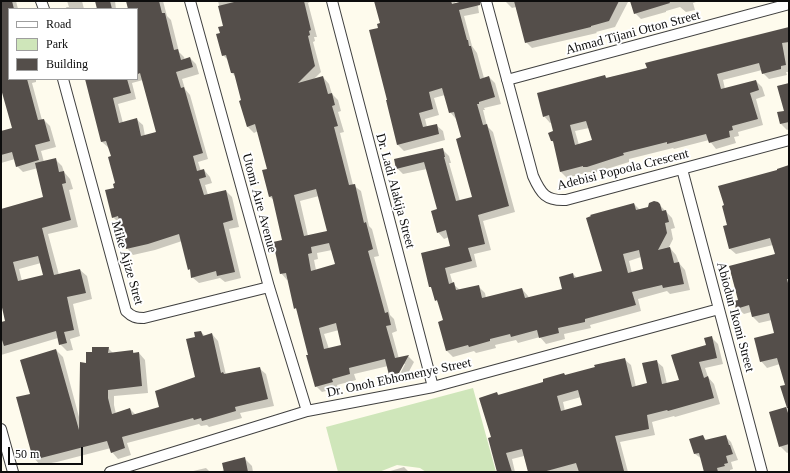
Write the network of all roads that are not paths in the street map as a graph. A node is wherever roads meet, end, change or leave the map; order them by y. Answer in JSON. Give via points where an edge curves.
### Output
{"nodes":[{"id":1,"x":190,"y":1,"type":"edge"},
{"id":2,"x":332,"y":1,"type":"edge"},
{"id":3,"x":486,"y":1,"type":"edge"},
{"id":4,"x":789,"y":4,"type":"edge"},
{"id":5,"x":63,"y":80,"type":"edge"},
{"id":6,"x":507,"y":80,"type":"junction"},
{"id":7,"x":789,"y":140,"type":"edge"},
{"id":8,"x":682,"y":169,"type":"junction"},
{"id":9,"x":269,"y":287,"type":"junction"},
{"id":10,"x":719,"y":308,"type":"junction"},
{"id":11,"x":433,"y":387,"type":"junction"},
{"id":12,"x":308,"y":411,"type":"junction"},
{"id":13,"x":1,"y":429,"type":"edge"},
{"id":14,"x":13,"y":472,"type":"edge"},
{"id":15,"x":110,"y":472,"type":"edge"},
{"id":16,"x":762,"y":472,"type":"edge"}],
"edges":[{"from":1,"to":9,"type":"street","name":"Utomi Aire Avenue"},
{"from":2,"to":11,"type":"street","name":"Dr. Ladi Alakija Street"},
{"from":3,"to":6,"type":"street","name":"Adebisi Popoola Crescent"},
{"from":4,"to":6,"type":"street","name":"Ahmad Tijani Otton Street"},
{"from":5,"to":9,"type":"street","name":"Mike Ajize Stret","via":[[126,311],[131,316],[144,318]]},
{"from":6,"to":8,"type":"street","name":"Adebisi Popoola Crescent","via":[[533,176],[544,195],[554,200],[566,200]]},
{"from":7,"to":8,"type":"street","name":"Adebisi Popoola Crescent"},
{"from":8,"to":10,"type":"street","name":"Abiodun Ikomi Street"},
{"from":9,"to":12,"type":"street","name":"Utomi Aire Avenue"},
{"from":10,"to":11,"type":"street","name":"Dr. Onoh Ebhomenye Street"},
{"from":10,"to":16,"type":"street","name":"Abiodun Ikomi Street"},
{"from":11,"to":12,"type":"street","name":"Dr. Onoh Ebhomenye Street"},
{"from":12,"to":15,"type":"street","name":"Dr. Onoh Ebhomenye Street"},
{"from":13,"to":14,"type":"street"}]}
